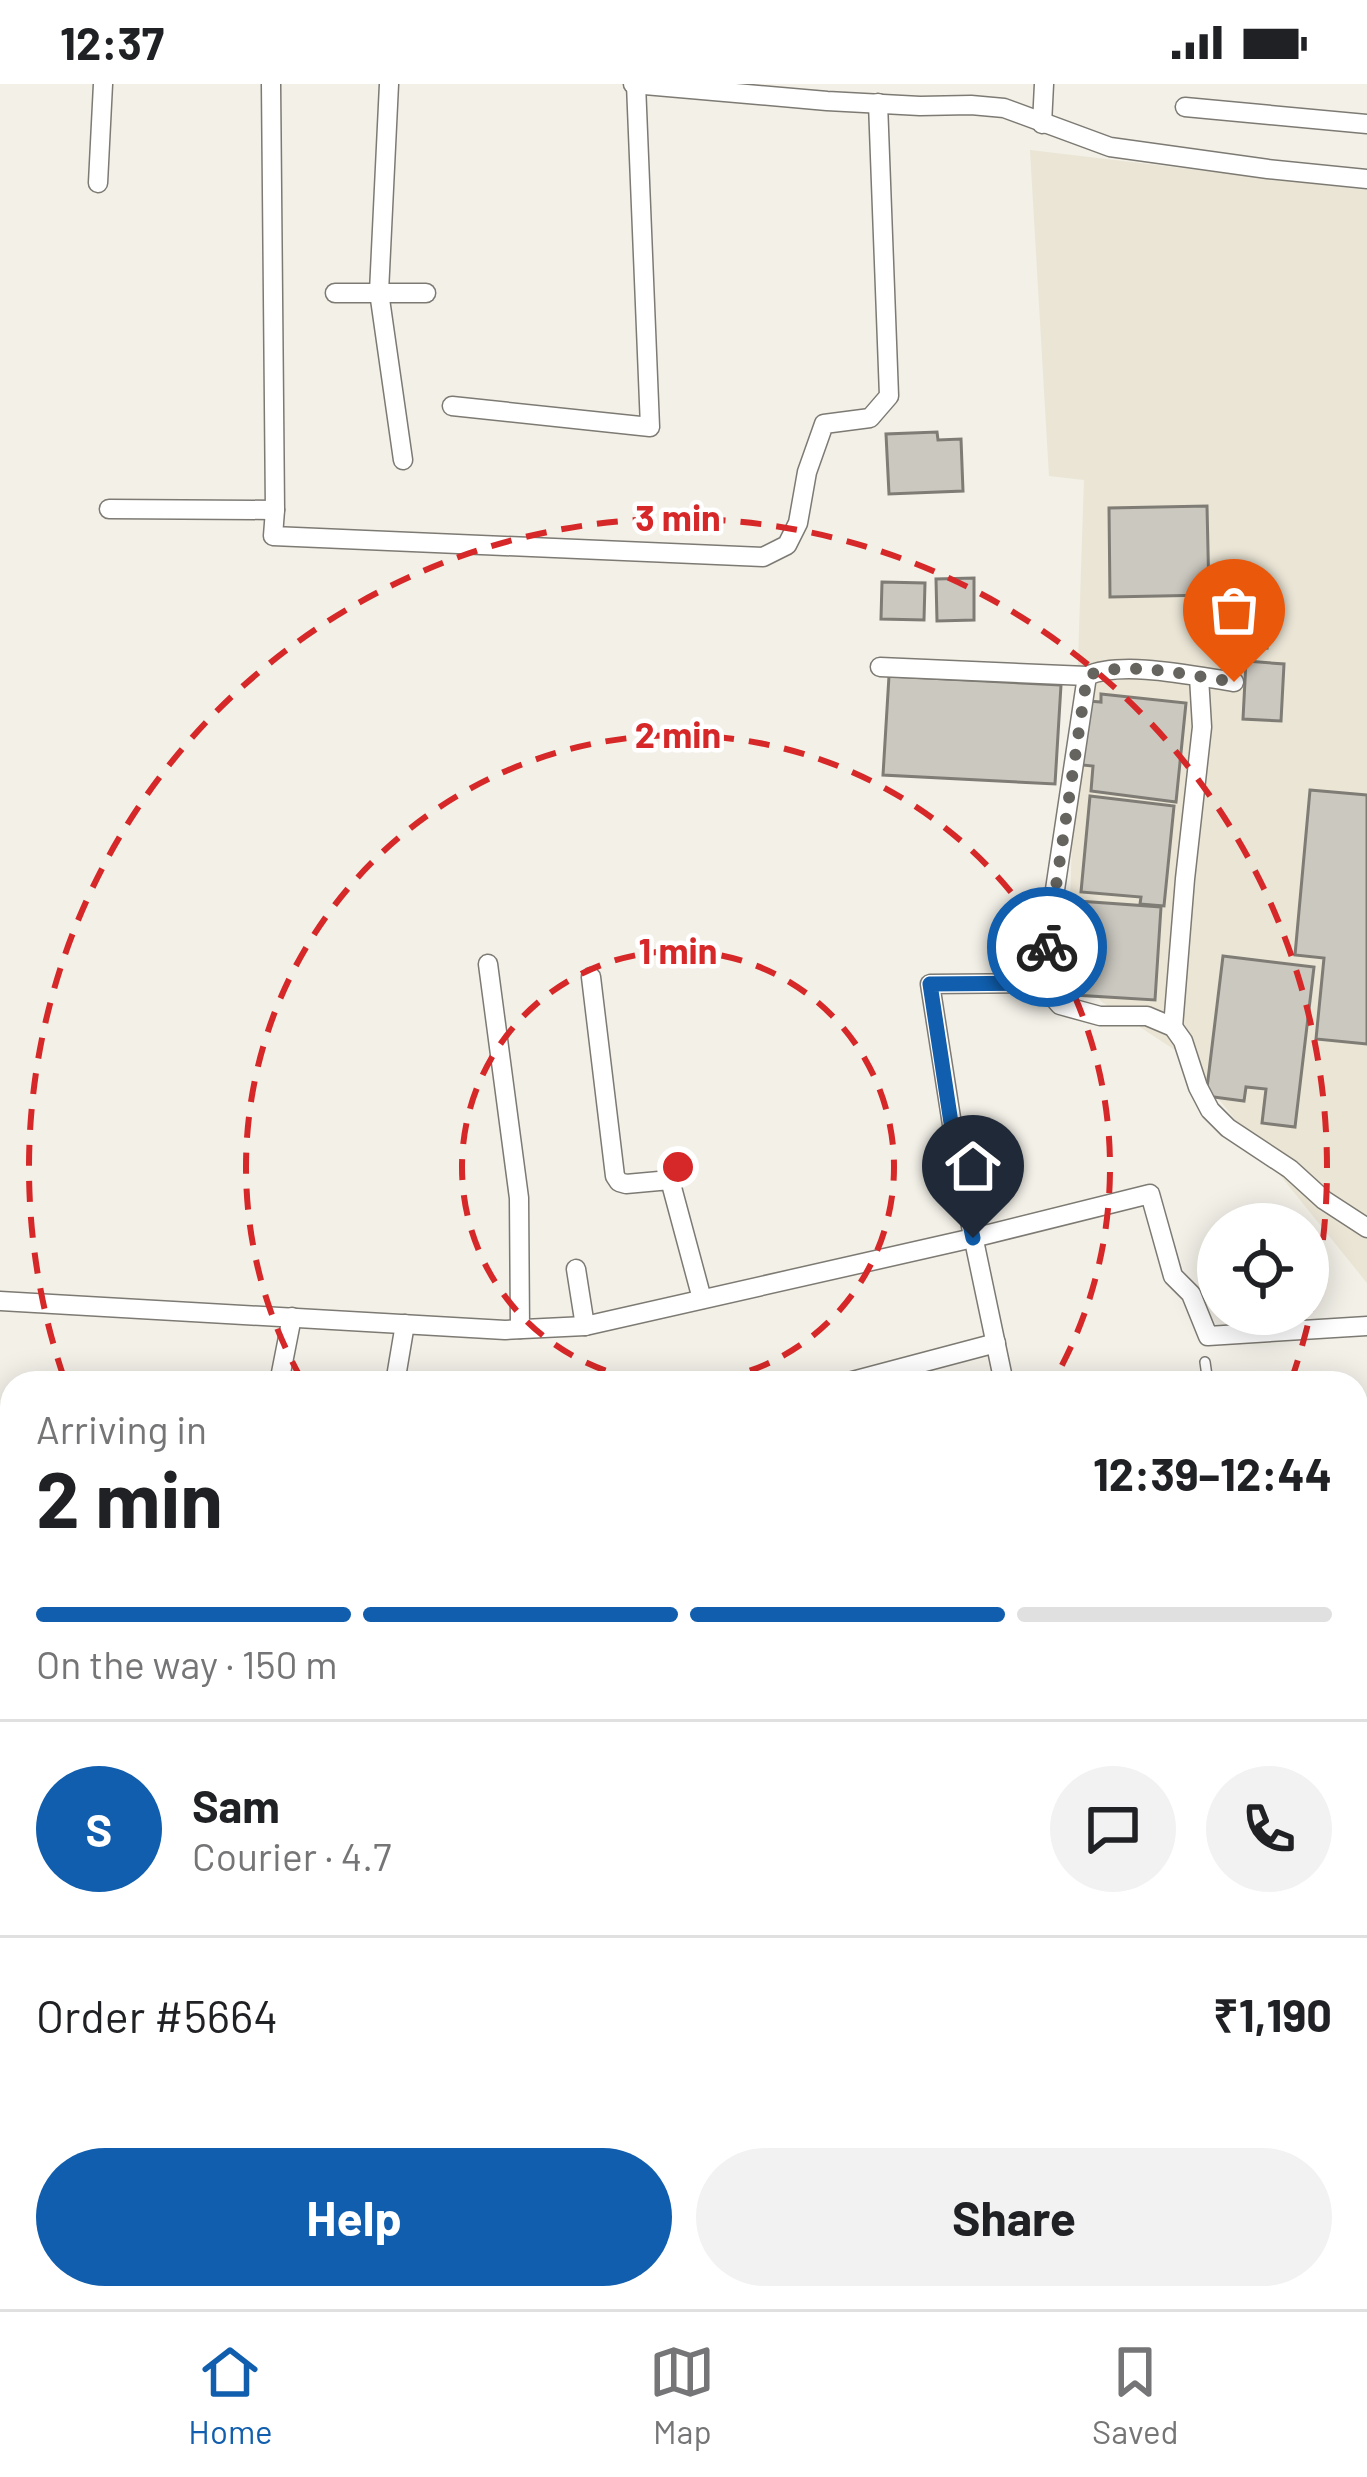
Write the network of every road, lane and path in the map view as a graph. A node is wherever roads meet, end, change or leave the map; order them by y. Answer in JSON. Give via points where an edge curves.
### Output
{"nodes":[{"id":1,"x":103,"y":84,"type":"edge"},
{"id":2,"x":271,"y":84,"type":"edge"},
{"id":3,"x":389,"y":84,"type":"edge"},
{"id":4,"x":634,"y":84,"type":"edge"},
{"id":5,"x":1044,"y":84,"type":"edge"},
{"id":6,"x":812,"y":92,"type":"edge"},
{"id":7,"x":878,"y":104,"type":"junction"},
{"id":8,"x":1185,"y":107,"type":"dead end"},
{"id":9,"x":1042,"y":124,"type":"junction"},
{"id":10,"x":1367,"y":124,"type":"edge"},
{"id":11,"x":1367,"y":179,"type":"edge"},
{"id":12,"x":98,"y":183,"type":"dead end"},
{"id":13,"x":379,"y":292,"type":"junction"},
{"id":14,"x":335,"y":293,"type":"dead end"},
{"id":15,"x":426,"y":293,"type":"dead end"},
{"id":16,"x":452,"y":406,"type":"dead end"},
{"id":17,"x":403,"y":460,"type":"dead end"},
{"id":18,"x":109,"y":509,"type":"dead end"},
{"id":19,"x":275,"y":510,"type":"junction"},
{"id":20,"x":880,"y":668,"type":"dead end"},
{"id":21,"x":1087,"y":676,"type":"junction"},
{"id":22,"x":1198,"y":677,"type":"junction"},
{"id":23,"x":1234,"y":682,"type":"dead end"},
{"id":24,"x":488,"y":964,"type":"dead end"},
{"id":25,"x":591,"y":977,"type":"dead end"},
{"id":26,"x":1041,"y":983,"type":"junction"},
{"id":27,"x":1173,"y":1027,"type":"junction"},
{"id":28,"x":1367,"y":1228,"type":"edge"},
{"id":29,"x":973,"y":1238,"type":"junction"},
{"id":30,"x":576,"y":1269,"type":"dead end"},
{"id":31,"x":702,"y":1300,"type":"junction"},
{"id":32,"x":0,"y":1301,"type":"edge"},
{"id":33,"x":292,"y":1318,"type":"junction"},
{"id":34,"x":405,"y":1324,"type":"junction"},
{"id":35,"x":585,"y":1326,"type":"junction"},
{"id":36,"x":1367,"y":1326,"type":"edge"},
{"id":37,"x":520,"y":1329,"type":"junction"},
{"id":38,"x":996,"y":1342,"type":"junction"},
{"id":39,"x":1205,"y":1361,"type":"dead end"},
{"id":40,"x":281,"y":1371,"type":"edge"},
{"id":41,"x":397,"y":1371,"type":"edge"},
{"id":42,"x":900,"y":1371,"type":"edge"},
{"id":43,"x":1002,"y":1371,"type":"edge"},
{"id":44,"x":1206,"y":1371,"type":"edge"}],
"edges":[{"from":1,"to":12,"type":"street"},
{"from":2,"to":19,"type":"street"},
{"from":3,"to":13,"type":"street"},
{"from":4,"to":6,"type":"street"},
{"from":4,"to":16,"type":"street","via":[[650,428]]},
{"from":5,"to":9,"type":"street"},
{"from":6,"to":7,"type":"street"},
{"from":7,"to":9,"type":"street","via":[[1004,108]]},
{"from":7,"to":19,"type":"street","via":[[889,396],[870,418],[824,424],[787,545],[764,557],[273,536]]},
{"from":8,"to":10,"type":"street"},
{"from":9,"to":11,"type":"street","via":[[1111,147]]},
{"from":13,"to":14,"type":"street"},
{"from":13,"to":15,"type":"street"},
{"from":13,"to":17,"type":"street"},
{"from":18,"to":19,"type":"street"},
{"from":20,"to":21,"type":"street"},
{"from":21,"to":22,"type":"street","via":[[1126,668]]},
{"from":21,"to":26,"type":"street"},
{"from":22,"to":23,"type":"street"},
{"from":22,"to":27,"type":"street","via":[[1202,727]]},
{"from":24,"to":37,"type":"street","via":[[519,1198]]},
{"from":25,"to":31,"type":"street","via":[[616,1176],[626,1184],[670,1180]]},
{"from":26,"to":27,"type":"street","via":[[1060,1005]]},
{"from":26,"to":29,"type":"street","via":[[930,984]]},
{"from":27,"to":28,"type":"street","via":[[1198,1087],[1228,1128]]},
{"from":29,"to":31,"type":"street"},
{"from":29,"to":36,"type":"street","via":[[1150,1194],[1173,1276],[1191,1294],[1208,1336]]},
{"from":29,"to":38,"type":"street"},
{"from":30,"to":35,"type":"street"},
{"from":31,"to":35,"type":"street"},
{"from":32,"to":33,"type":"street"},
{"from":33,"to":34,"type":"street"},
{"from":33,"to":40,"type":"street"},
{"from":34,"to":37,"type":"street"},
{"from":34,"to":41,"type":"street"},
{"from":35,"to":37,"type":"street"},
{"from":38,"to":42,"type":"street"},
{"from":38,"to":43,"type":"street"},
{"from":39,"to":44,"type":"lane"}]}
